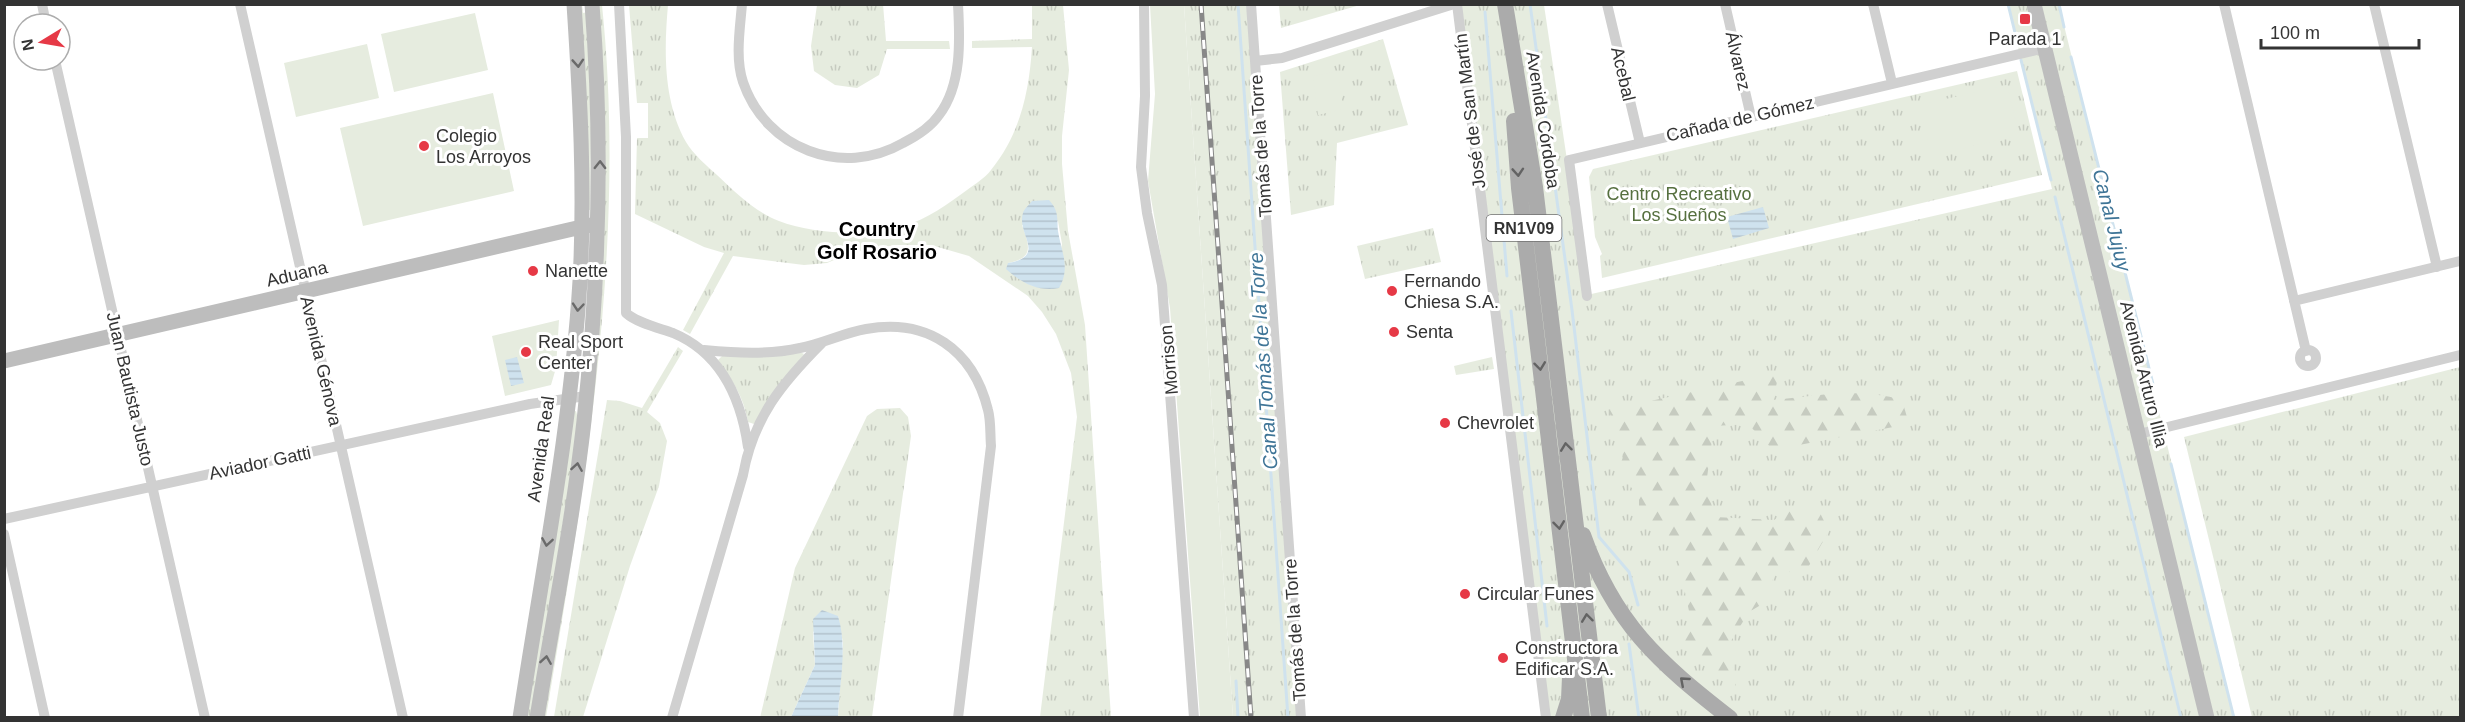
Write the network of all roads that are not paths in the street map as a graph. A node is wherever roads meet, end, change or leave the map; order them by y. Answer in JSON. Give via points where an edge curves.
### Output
{"nodes":[{"id":1,"x":240,"y":4,"type":"edge"},
{"id":2,"x":574,"y":4,"type":"edge"},
{"id":3,"x":592,"y":4,"type":"edge"},
{"id":4,"x":619,"y":4,"type":"edge"},
{"id":5,"x":742,"y":4,"type":"edge"},
{"id":6,"x":958,"y":4,"type":"edge"},
{"id":7,"x":1144,"y":4,"type":"edge"},
{"id":8,"x":1251,"y":4,"type":"edge"},
{"id":9,"x":1456,"y":4,"type":"edge"},
{"id":10,"x":1505,"y":4,"type":"edge"},
{"id":11,"x":1607,"y":4,"type":"edge"},
{"id":12,"x":1725,"y":4,"type":"edge"},
{"id":13,"x":1873,"y":4,"type":"edge"},
{"id":14,"x":2034,"y":4,"type":"edge"},
{"id":15,"x":2224,"y":4,"type":"edge"},
{"id":16,"x":2374,"y":4,"type":"edge"},
{"id":17,"x":1509,"y":30,"type":"junction"},
{"id":18,"x":2045,"y":48,"type":"junction"},
{"id":19,"x":1255,"y":61,"type":"junction"},
{"id":20,"x":58,"y":72,"type":"edge"},
{"id":21,"x":1892,"y":83,"type":"junction"},
{"id":22,"x":1751,"y":117,"type":"junction"},
{"id":23,"x":1640,"y":143,"type":"junction"},
{"id":24,"x":598,"y":223,"type":"junction"},
{"id":25,"x":581,"y":228,"type":"junction"},
{"id":26,"x":2460,"y":261,"type":"edge"},
{"id":27,"x":2437,"y":267,"type":"junction"},
{"id":28,"x":306,"y":292,"type":"junction"},
{"id":29,"x":1587,"y":296,"type":"dead end"},
{"id":30,"x":2294,"y":301,"type":"junction"},
{"id":31,"x":117,"y":335,"type":"junction"},
{"id":32,"x":822,"y":343,"type":"junction"},
{"id":33,"x":704,"y":350,"type":"junction"},
{"id":34,"x":2306,"y":351,"type":"dead end"},
{"id":35,"x":2460,"y":355,"type":"edge"},
{"id":36,"x":4,"y":361,"type":"edge"},
{"id":37,"x":586,"y":396,"type":"junction"},
{"id":38,"x":568,"y":398,"type":"junction"},
{"id":39,"x":2139,"y":434,"type":"junction"},
{"id":40,"x":341,"y":445,"type":"junction"},
{"id":41,"x":748,"y":447,"type":"junction"},
{"id":42,"x":152,"y":487,"type":"junction"},
{"id":43,"x":1573,"y":505,"type":"junction"},
{"id":44,"x":4,"y":519,"type":"edge"},
{"id":45,"x":4,"y":534,"type":"edge"},
{"id":46,"x":1572,"y":625,"type":"junction"},
{"id":47,"x":45,"y":717,"type":"edge"},
{"id":48,"x":205,"y":717,"type":"edge"},
{"id":49,"x":403,"y":717,"type":"edge"},
{"id":50,"x":519,"y":717,"type":"edge"},
{"id":51,"x":537,"y":717,"type":"edge"},
{"id":52,"x":672,"y":717,"type":"edge"},
{"id":53,"x":958,"y":717,"type":"edge"},
{"id":54,"x":1194,"y":717,"type":"edge"},
{"id":55,"x":1301,"y":717,"type":"edge"},
{"id":56,"x":1546,"y":717,"type":"edge"},
{"id":57,"x":1563,"y":717,"type":"edge"},
{"id":58,"x":1582,"y":717,"type":"edge"},
{"id":59,"x":1599,"y":717,"type":"edge"},
{"id":60,"x":1730,"y":717,"type":"edge"},
{"id":61,"x":2207,"y":717,"type":"edge"}],
"edges":[{"from":1,"to":28,"type":"street","name":"Avenida Génova"},
{"from":2,"to":25,"type":"main road","name":"Avenida Real","one_way":true},
{"from":24,"to":3,"type":"main road","name":"Avenida Real","one_way":true,"via":[[600,149]]},
{"from":4,"to":33,"type":"street","via":[[626,137],[625,308],[629,316]]},
{"from":5,"to":6,"type":"street","via":[[740,68],[752,102],[765,121],[778,134],[806,150],[853,160],[886,153],[923,132],[940,114],[955,78],[959,56]]},
{"from":7,"to":54,"type":"street","name":"Morrison","via":[[1141,167],[1162,285]]},
{"from":8,"to":19,"type":"street","name":"Tomás de la Torre"},
{"from":9,"to":19,"type":"street","via":[[1282,58]]},
{"from":9,"to":56,"type":"street","name":"José de San Martín"},
{"from":10,"to":17,"type":"main road","name":"Avenida Córdoba","number":"RN1V09"},
{"from":11,"to":23,"type":"street","name":"Acebal"},
{"from":12,"to":22,"type":"street","name":"Álvarez"},
{"from":13,"to":21,"type":"street"},
{"from":14,"to":18,"type":"main road","name":"Avenida Arturo Illia"},
{"from":15,"to":30,"type":"street"},
{"from":16,"to":27,"type":"street"},
{"from":43,"to":17,"type":"main road","name":"Avenida Córdoba","number":"RN1V09","one_way":true,"via":[[1535,187]]},
{"from":17,"to":46,"type":"main road","name":"Avenida Córdoba","number":"RN1V09","one_way":true,"via":[[1519,188]]},
{"from":18,"to":21,"type":"street","name":"Cañada de Gómez"},
{"from":18,"to":39,"type":"main road","name":"Avenida Arturo Illia"},
{"from":19,"to":55,"type":"street","name":"Tomás de la Torre"},
{"from":20,"to":31,"type":"street","name":"Juan Bautista Justo"},
{"from":21,"to":22,"type":"street","name":"Cañada de Gómez"},
{"from":22,"to":23,"type":"street","name":"Cañada de Gómez"},
{"from":23,"to":29,"type":"street","name":"Cañada de Gómez","via":[[1569,160]]},
{"from":24,"to":25,"type":"main road","name":"Aduana"},
{"from":24,"to":37,"type":"main road","name":"Avenida Real"},
{"from":25,"to":28,"type":"main road","name":"Aduana"},
{"from":25,"to":38,"type":"main road","name":"Avenida Real","one_way":true,"via":[[580,281]]},
{"from":26,"to":27,"type":"street"},
{"from":27,"to":30,"type":"street"},
{"from":28,"to":31,"type":"main road","name":"Aduana"},
{"from":28,"to":40,"type":"street","name":"Avenida Génova"},
{"from":30,"to":34,"type":"street"},
{"from":31,"to":36,"type":"main road","name":"Aduana"},
{"from":31,"to":42,"type":"street","name":"Juan Bautista Justo"},
{"from":32,"to":33,"type":"street","via":[[775,352]]},
{"from":32,"to":41,"type":"street","via":[[777,394]]},
{"from":32,"to":53,"type":"street","via":[[864,329],[905,326],[955,348],[982,392],[991,446]]},
{"from":33,"to":41,"type":"street","via":[[737,398]]},
{"from":35,"to":39,"type":"street"},
{"from":37,"to":38,"type":"street","name":"Aviador Gatti"},
{"from":51,"to":37,"type":"main road","name":"Avenida Real","one_way":true},
{"from":38,"to":40,"type":"street","name":"Aviador Gatti"},
{"from":38,"to":50,"type":"main road","name":"Avenida Real","one_way":true},
{"from":39,"to":61,"type":"main road","name":"Avenida Arturo Illia"},
{"from":40,"to":42,"type":"street","name":"Aviador Gatti"},
{"from":40,"to":49,"type":"street","name":"Avenida Génova"},
{"from":41,"to":52,"type":"street"},
{"from":42,"to":44,"type":"street","name":"Aviador Gatti"},
{"from":42,"to":48,"type":"street","name":"Juan Bautista Justo"},
{"from":59,"to":43,"type":"main road","name":"Avenida Córdoba","number":"RN1V09","one_way":true},
{"from":60,"to":43,"type":"main road","one_way":true,"via":[[1651,653],[1627,624],[1607,593]]},
{"from":45,"to":47,"type":"street"},
{"from":46,"to":57,"type":"main road","via":[[1569,699]]},
{"from":46,"to":58,"type":"main road","name":"Avenida Córdoba","number":"RN1V09"}]}
